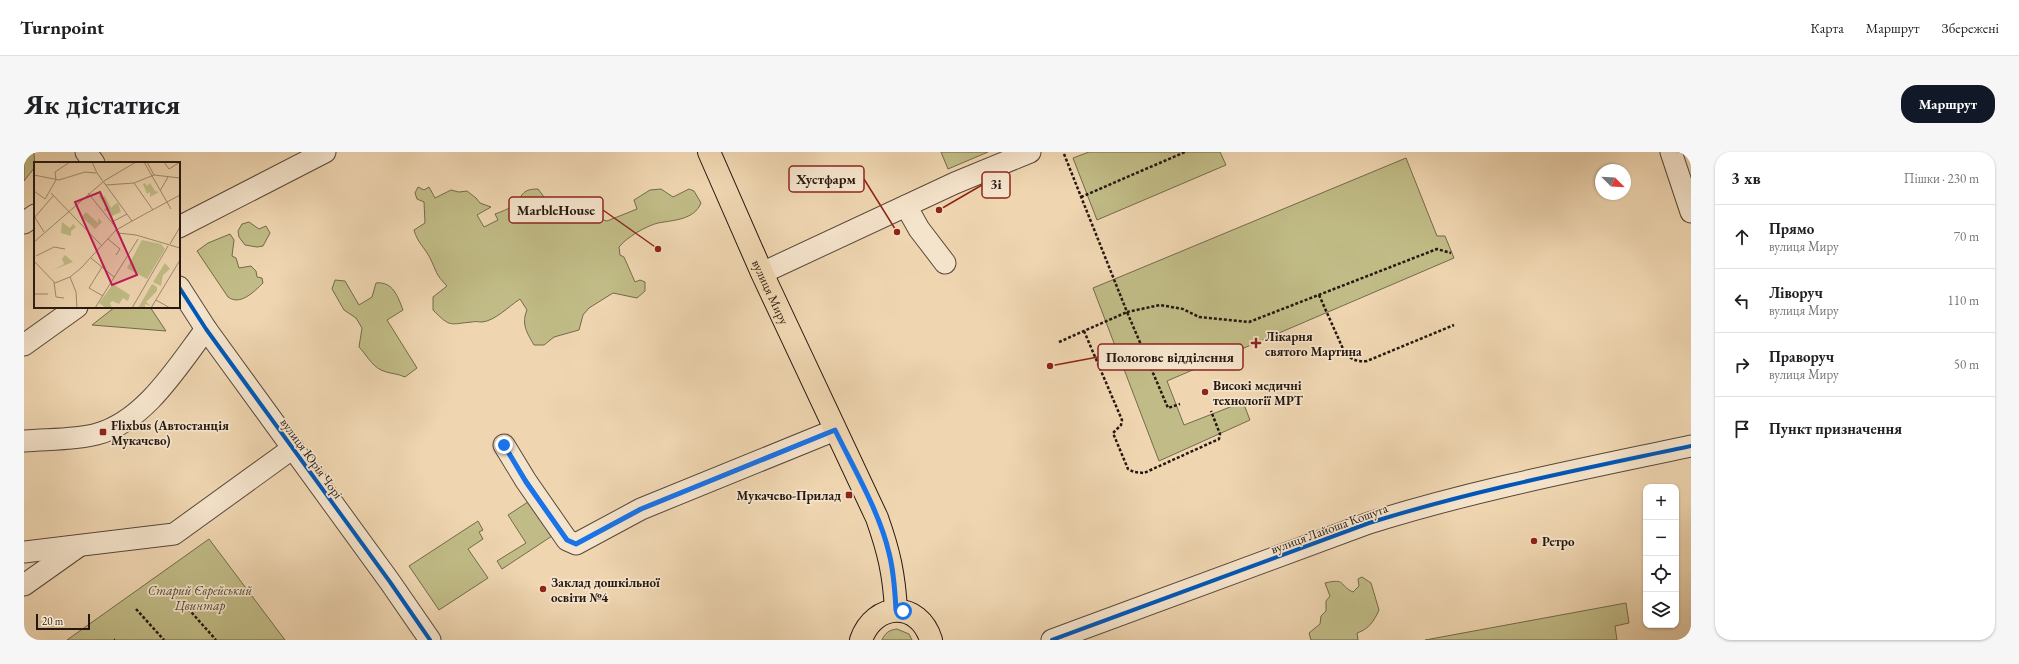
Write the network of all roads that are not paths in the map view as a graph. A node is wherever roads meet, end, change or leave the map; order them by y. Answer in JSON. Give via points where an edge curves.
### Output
{"nodes":[{"id":1,"x":86,"y":152,"type":"edge"},
{"id":2,"x":325,"y":152,"type":"edge"},
{"id":3,"x":709,"y":152,"type":"edge"},
{"id":4,"x":1030,"y":152,"type":"edge"},
{"id":5,"x":1671,"y":152,"type":"edge"},
{"id":6,"x":93,"y":162,"type":"edge"},
{"id":7,"x":906,"y":206,"type":"junction"},
{"id":8,"x":1691,"y":212,"type":"edge"},
{"id":9,"x":34,"y":216,"type":"edge"},
{"id":10,"x":24,"y":223,"type":"edge"},
{"id":11,"x":180,"y":226,"type":"edge"},
{"id":12,"x":944,"y":263,"type":"dead end"},
{"id":13,"x":762,"y":273,"type":"junction"},
{"id":14,"x":180,"y":289,"type":"edge"},
{"id":15,"x":76,"y":308,"type":"edge"},
{"id":16,"x":206,"y":329,"type":"junction"},
{"id":17,"x":24,"y":345,"type":"edge"},
{"id":18,"x":835,"y":430,"type":"junction"},
{"id":19,"x":24,"y":441,"type":"edge"},
{"id":20,"x":504,"y":445,"type":"dead end"},
{"id":21,"x":1691,"y":446,"type":"edge"},
{"id":22,"x":293,"y":448,"type":"junction"},
{"id":23,"x":80,"y":545,"type":"junction"},
{"id":24,"x":24,"y":552,"type":"edge"},
{"id":25,"x":24,"y":585,"type":"edge"},
{"id":26,"x":896,"y":610,"type":"junction"},
{"id":27,"x":1087,"y":634,"type":"edge"},
{"id":28,"x":430,"y":640,"type":"edge"},
{"id":29,"x":861,"y":640,"type":"edge"},
{"id":30,"x":931,"y":640,"type":"edge"},
{"id":31,"x":1052,"y":640,"type":"edge"}],
"edges":[{"from":1,"to":6,"type":"street"},
{"from":2,"to":11,"type":"street"},
{"from":3,"to":13,"type":"main road","name":"вулиця Миру"},
{"from":4,"to":7,"type":"street"},
{"from":5,"to":8,"type":"street"},
{"from":7,"to":12,"type":"street"},
{"from":7,"to":13,"type":"street"},
{"from":9,"to":10,"type":"street"},
{"from":13,"to":18,"type":"main road","name":"вулиця Миру"},
{"from":14,"to":16,"type":"street","name":"вулиця Юрія Чорі"},
{"from":15,"to":17,"type":"street"},
{"from":16,"to":19,"type":"street","via":[[170,376],[129,420],[97,434]]},
{"from":16,"to":22,"type":"street","name":"вулиця Юрія Чорі"},
{"from":18,"to":20,"type":"street","via":[[641,509],[576,544],[567,540],[526,482]]},
{"from":18,"to":26,"type":"main road","name":"вулиця Миру","via":[[877,518],[889,552]]},
{"from":21,"to":27,"type":"street","name":"вулиця Лайоша Кошута","via":[[1517,483],[1369,522]]},
{"from":22,"to":23,"type":"street","via":[[174,534]]},
{"from":22,"to":28,"type":"street","name":"вулиця Юрія Чорі"},
{"from":23,"to":24,"type":"street"},
{"from":23,"to":25,"type":"street"},
{"from":26,"to":29,"type":"main road","via":[[881,614],[872,621]]},
{"from":26,"to":30,"type":"main road","via":[[913,614],[922,621]]},
{"from":27,"to":31,"type":"street","name":"вулиця Лайоша Кошута"}]}
